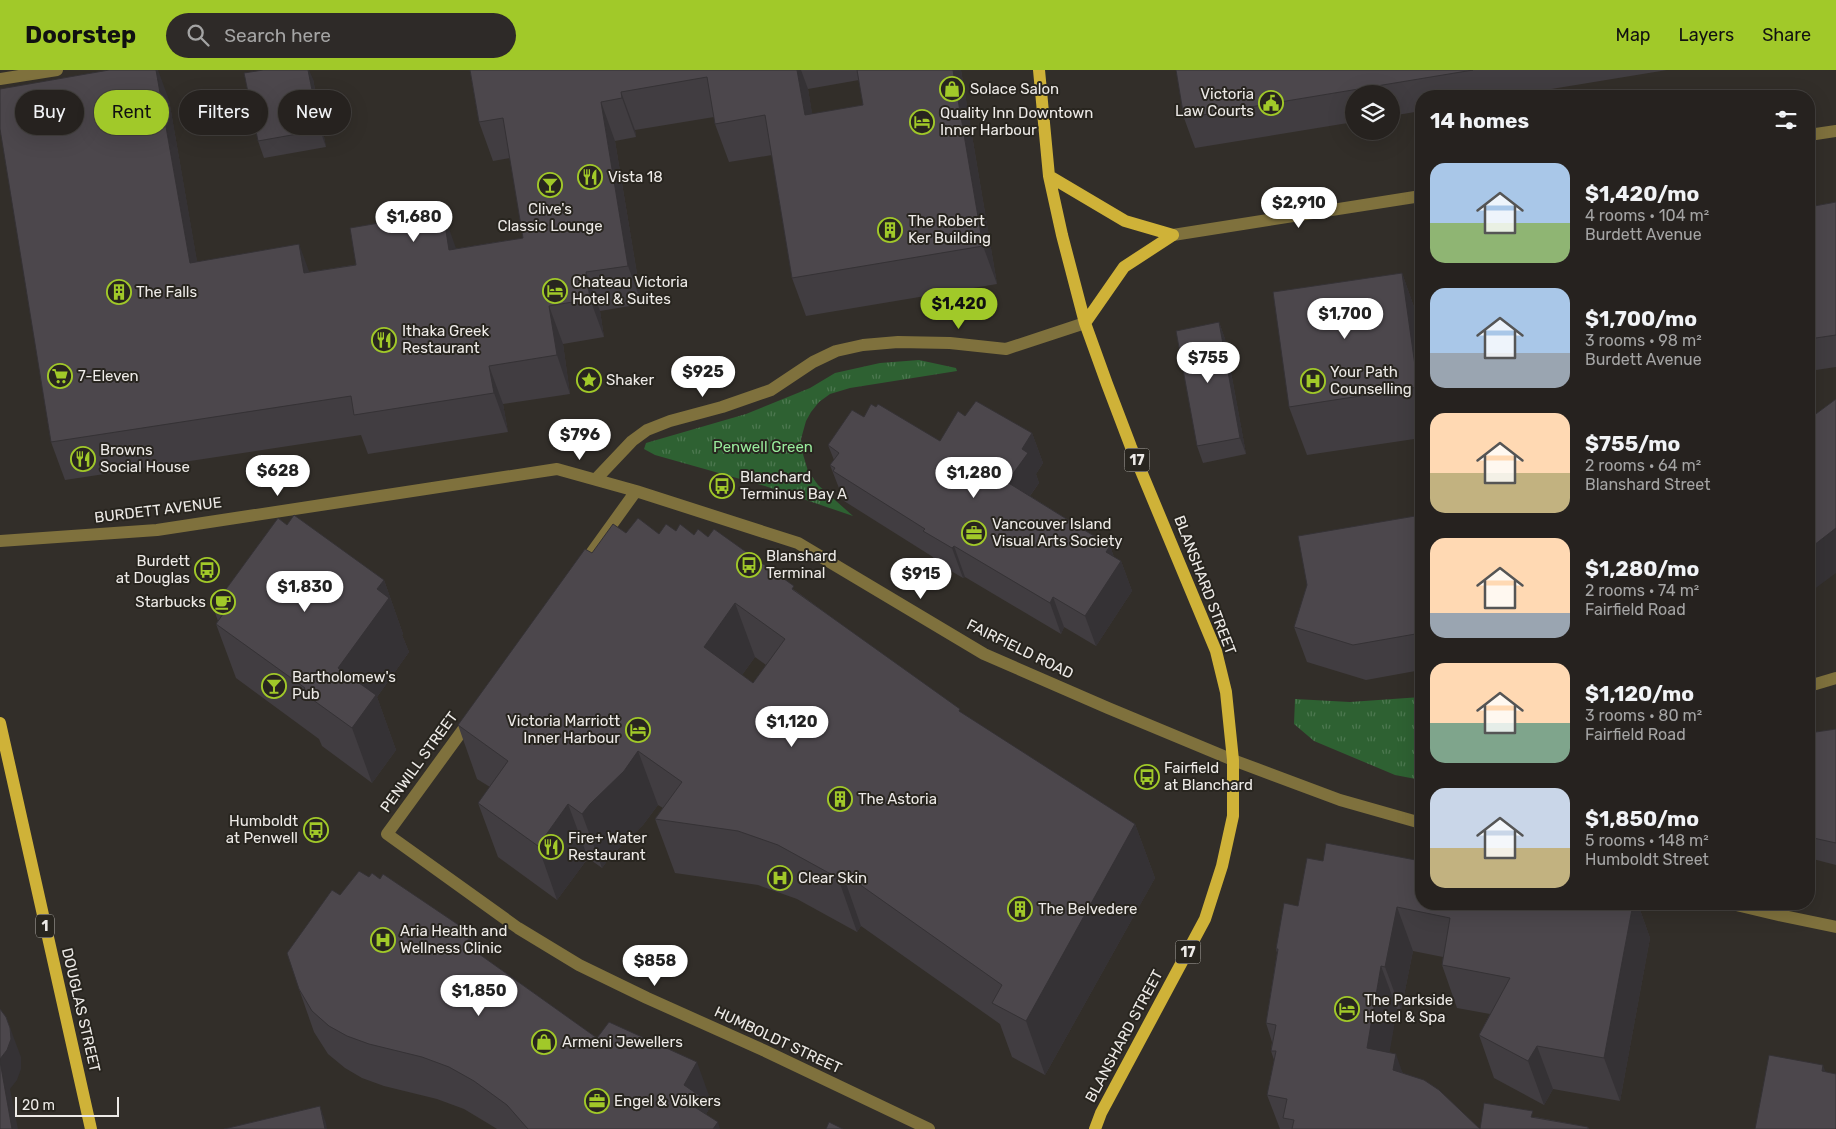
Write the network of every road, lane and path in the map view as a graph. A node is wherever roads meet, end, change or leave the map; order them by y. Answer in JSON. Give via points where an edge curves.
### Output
{"nodes":[{"id":1,"x":57,"y":70,"type":"edge"},
{"id":2,"x":1039,"y":70,"type":"edge"},
{"id":3,"x":0,"y":79,"type":"edge"},
{"id":4,"x":1836,"y":131,"type":"edge"},
{"id":5,"x":1815,"y":134,"type":"edge"},
{"id":6,"x":1049,"y":176,"type":"junction"},
{"id":7,"x":1415,"y":197,"type":"edge"},
{"id":8,"x":1173,"y":235,"type":"junction"},
{"id":9,"x":1086,"y":323,"type":"junction"},
{"id":10,"x":557,"y":469,"type":"joint"},
{"id":11,"x":596,"y":479,"type":"junction"},
{"id":12,"x":636,"y":491,"type":"junction"},
{"id":13,"x":0,"y":541,"type":"edge"},
{"id":14,"x":573,"y":579,"type":"edge"},
{"id":15,"x":1836,"y":678,"type":"edge"},
{"id":16,"x":1815,"y":684,"type":"edge"},
{"id":17,"x":480,"y":706,"type":"edge"},
{"id":18,"x":0,"y":723,"type":"edge"},
{"id":19,"x":1233,"y":760,"type":"junction"},
{"id":20,"x":1415,"y":821,"type":"edge"},
{"id":21,"x":387,"y":834,"type":"joint"},
{"id":22,"x":1757,"y":910,"type":"edge"},
{"id":23,"x":1836,"y":927,"type":"edge"},
{"id":24,"x":91,"y":1129,"type":"edge"},
{"id":25,"x":930,"y":1129,"type":"edge"},
{"id":26,"x":1095,"y":1129,"type":"edge"}],
"edges":[{"from":1,"to":3,"type":"street"},
{"from":2,"to":6,"type":"main road","name":"BLANSHARD STREET","number":"17"},
{"from":4,"to":5,"type":"street"},
{"from":6,"to":8,"type":"main road","via":[[1125,221]]},
{"from":6,"to":9,"type":"main road","name":"BLANSHARD STREET","number":"17"},
{"from":7,"to":8,"type":"street"},
{"from":8,"to":9,"type":"main road","via":[[1124,267]]},
{"from":9,"to":11,"type":"street","via":[[1006,349],[950,342],[898,342],[836,350],[772,390],[647,430]]},
{"from":9,"to":19,"type":"main road","name":"BLANSHARD STREET","number":"17","via":[[1124,429],[1216,650],[1226,692]]},
{"from":10,"to":11,"type":"street","name":"FAIRFIELD ROAD"},
{"from":10,"to":13,"type":"street","name":"BURDETT AVENUE","via":[[157,530]]},
{"from":11,"to":12,"type":"street","name":"FAIRFIELD ROAD"},
{"from":12,"to":14,"type":"street"},
{"from":12,"to":19,"type":"street","name":"FAIRFIELD ROAD","via":[[798,543],[984,654]]},
{"from":15,"to":16,"type":"street"},
{"from":17,"to":21,"type":"street","name":"PENWILL STREET"},
{"from":18,"to":24,"type":"main road","name":"DOUGLAS STREET","number":"1"},
{"from":19,"to":20,"type":"street","name":"FAIRFIELD ROAD","via":[[1340,800]]},
{"from":19,"to":26,"type":"main road","name":"BLANSHARD STREET","number":"17","via":[[1233,816],[1222,866],[1205,919]]},
{"from":21,"to":25,"type":"street","name":"HUMBOLDT STREET","via":[[518,928],[579,965]]},
{"from":22,"to":23,"type":"street"}]}
